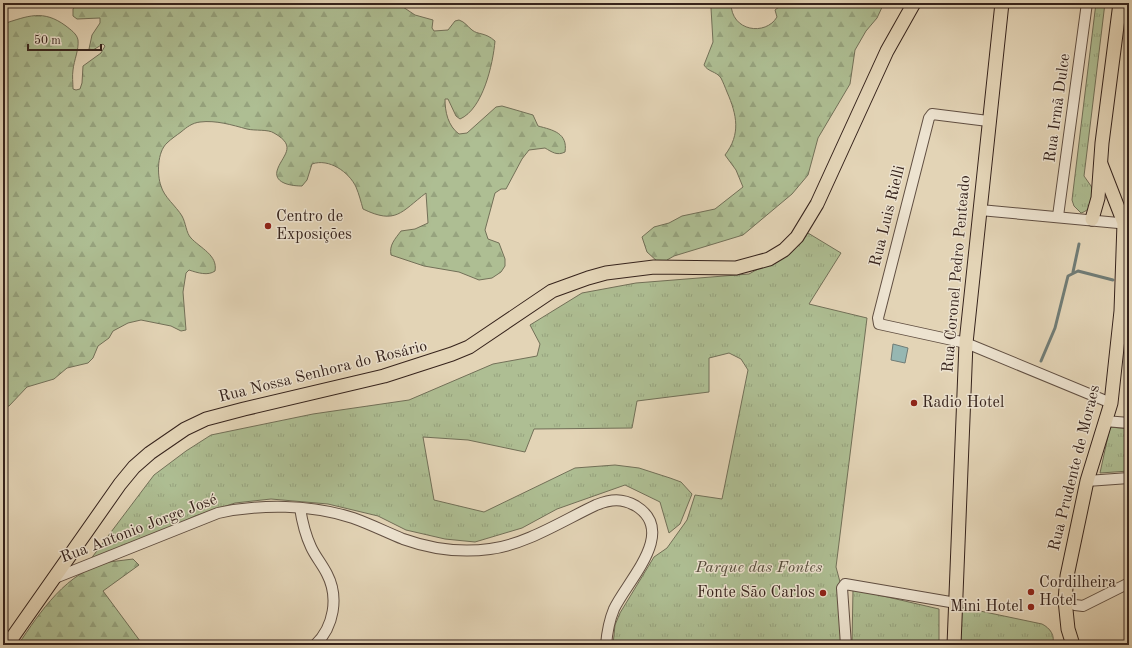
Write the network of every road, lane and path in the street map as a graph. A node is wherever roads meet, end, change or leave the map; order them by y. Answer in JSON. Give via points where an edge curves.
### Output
{"nodes":[{"id":1,"x":905,"y":3,"type":"edge"},
{"id":2,"x":914,"y":3,"type":"edge"},
{"id":3,"x":1002,"y":3,"type":"edge"},
{"id":4,"x":1087,"y":3,"type":"edge"},
{"id":5,"x":1123,"y":9,"type":"edge"},
{"id":6,"x":905,"y":19,"type":"junction"},
{"id":7,"x":988,"y":121,"type":"junction"},
{"id":8,"x":1101,"y":164,"type":"junction"},
{"id":9,"x":980,"y":210,"type":"junction"},
{"id":10,"x":1058,"y":216,"type":"junction"},
{"id":11,"x":1092,"y":219,"type":"junction"},
{"id":12,"x":1127,"y":223,"type":"edge"},
{"id":13,"x":1125,"y":311,"type":"edge"},
{"id":14,"x":966,"y":343,"type":"junction"},
{"id":15,"x":1111,"y":403,"type":"junction"},
{"id":16,"x":1105,"y":421,"type":"junction"},
{"id":17,"x":1129,"y":423,"type":"edge"},
{"id":18,"x":1129,"y":478,"type":"edge"},
{"id":19,"x":1087,"y":481,"type":"junction"},
{"id":20,"x":300,"y":508,"type":"junction"},
{"id":21,"x":55,"y":578,"type":"junction"},
{"id":22,"x":1129,"y":583,"type":"edge"},
{"id":23,"x":1065,"y":600,"type":"junction"},
{"id":24,"x":956,"y":603,"type":"junction"},
{"id":25,"x":7,"y":645,"type":"edge"},
{"id":26,"x":315,"y":645,"type":"edge"},
{"id":27,"x":606,"y":645,"type":"edge"},
{"id":28,"x":846,"y":645,"type":"edge"},
{"id":29,"x":954,"y":645,"type":"edge"},
{"id":30,"x":1073,"y":645,"type":"edge"}],
"edges":[{"from":1,"to":6,"type":"street"},
{"from":2,"to":6,"type":"main road","name":"Rua Nossa Senhora do Rosário"},
{"from":3,"to":7,"type":"main road","name":"Rua Coronel Pedro Penteado"},
{"from":4,"to":10,"type":"street","name":"Rua Irmã Dulce"},
{"from":5,"to":8,"type":"main road"},
{"from":6,"to":21,"type":"main road","name":"Rua Nossa Senhora do Rosário","via":[[887,51],[817,204],[797,237],[784,250],[769,259],[736,268],[654,267],[588,278],[546,295],[469,347],[452,354],[384,376],[206,419],[166,440],[134,467]]},
{"from":7,"to":9,"type":"main road","name":"Rua Coronel Pedro Penteado"},
{"from":7,"to":14,"type":"street","name":"Rua Luis Rielli","via":[[932,114],[928,120],[878,318],[881,325]]},
{"from":8,"to":11,"type":"main road","via":[[1098,198]]},
{"from":8,"to":12,"type":"main road"},
{"from":9,"to":10,"type":"street"},
{"from":9,"to":14,"type":"main road","name":"Rua Coronel Pedro Penteado"},
{"from":10,"to":11,"type":"street"},
{"from":11,"to":12,"type":"street"},
{"from":12,"to":13,"type":"main road","name":"Rua Prudente de Moraes"},
{"from":13,"to":15,"type":"main road","name":"Rua Prudente de Moraes"},
{"from":14,"to":15,"type":"street"},
{"from":14,"to":24,"type":"main road","name":"Rua Coronel Pedro Penteado"},
{"from":15,"to":16,"type":"main road","name":"Rua Prudente de Moraes"},
{"from":16,"to":17,"type":"street"},
{"from":16,"to":19,"type":"main road","name":"Rua Prudente de Moraes"},
{"from":18,"to":19,"type":"street"},
{"from":19,"to":23,"type":"main road","name":"Rua Prudente de Moraes","via":[[1067,576]]},
{"from":20,"to":21,"type":"street","name":"Rua Antonio Jorge José","via":[[262,507],[218,513]]},
{"from":20,"to":26,"type":"street","via":[[303,526],[311,547],[327,575],[334,600],[332,618]]},
{"from":20,"to":27,"type":"street","name":"Rua Antonio Jorge José","via":[[353,518],[421,544],[466,551],[491,549],[523,540],[608,500],[629,502],[647,516],[653,537],[646,557],[614,610]]},
{"from":21,"to":25,"type":"main road","name":"Rua Nossa Senhora do Rosário"},
{"from":22,"to":23,"type":"street","via":[[1083,606]]},
{"from":23,"to":30,"type":"main road","name":"Rua Prudente de Moraes","via":[[1068,629]]},
{"from":24,"to":28,"type":"street","via":[[845,584],[842,588]]},
{"from":24,"to":29,"type":"main road","name":"Rua Coronel Pedro Penteado"}]}
